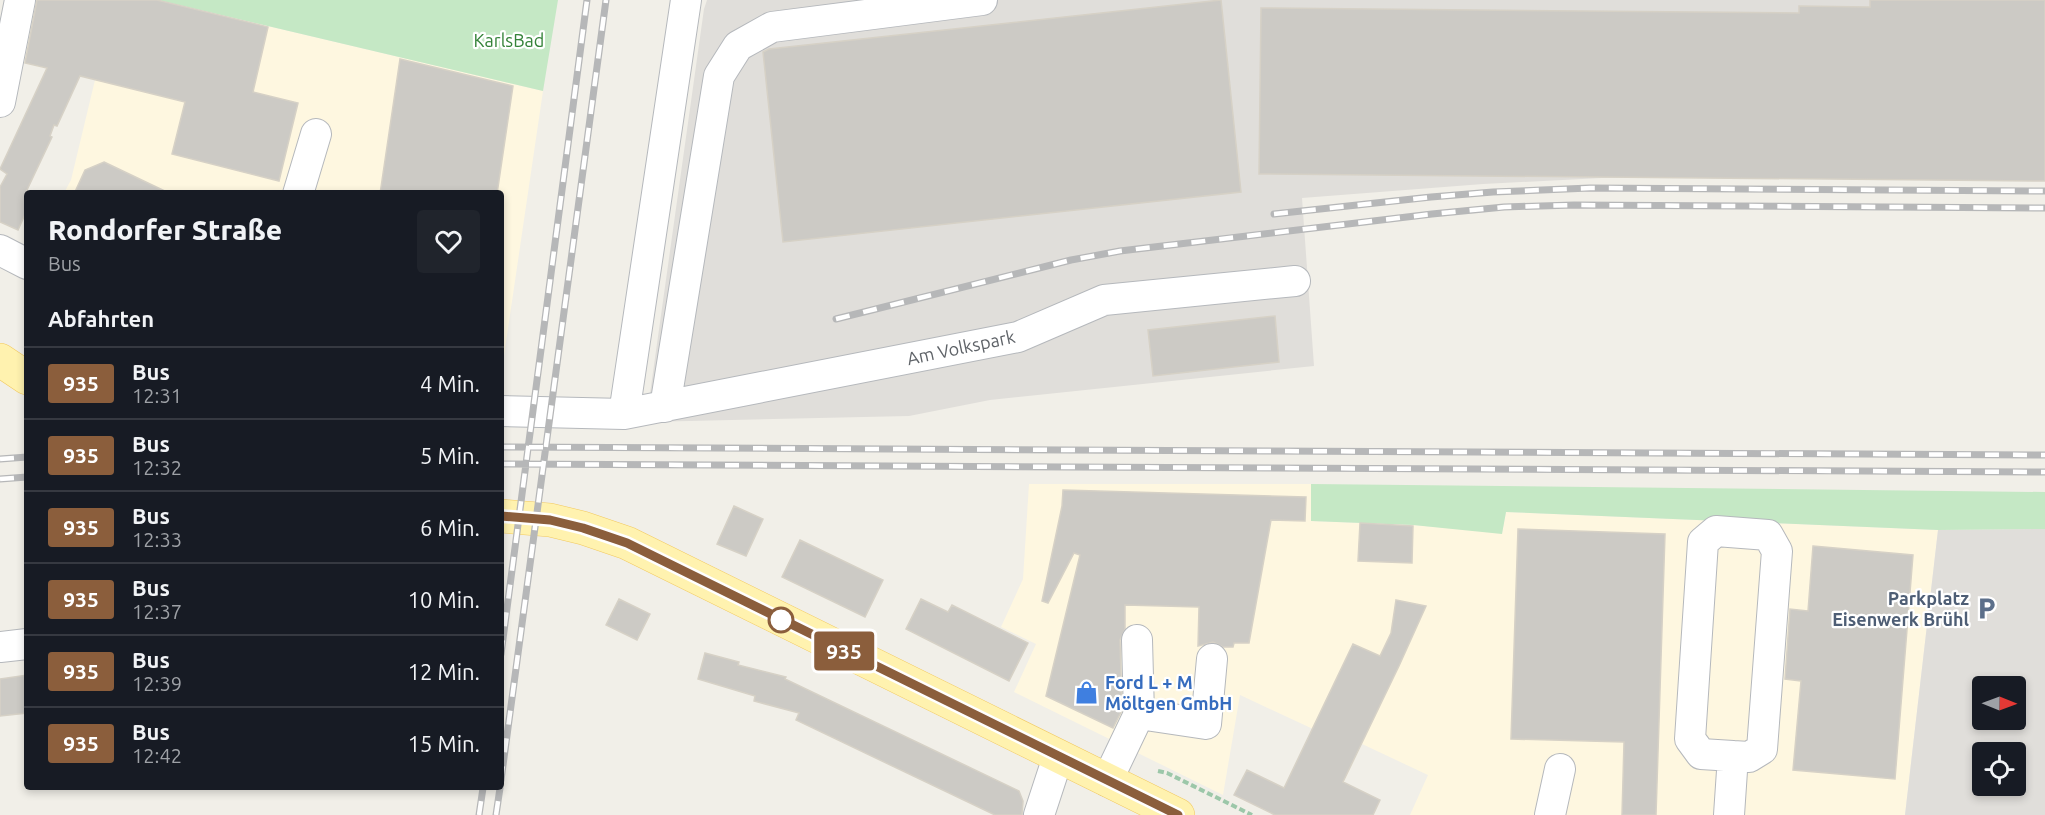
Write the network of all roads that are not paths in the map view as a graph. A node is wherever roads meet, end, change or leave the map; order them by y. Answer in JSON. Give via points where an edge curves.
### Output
{"nodes":[{"id":1,"x":20,"y":0,"type":"edge"},
{"id":2,"x":686,"y":0,"type":"edge"},
{"id":3,"x":982,"y":0,"type":"edge"},
{"id":4,"x":0,"y":102,"type":"edge"},
{"id":5,"x":316,"y":134,"type":"dead end"},
{"id":6,"x":299,"y":190,"type":"edge"},
{"id":7,"x":0,"y":250,"type":"edge"},
{"id":8,"x":24,"y":262,"type":"edge"},
{"id":9,"x":1295,"y":281,"type":"dead end"},
{"id":10,"x":0,"y":360,"type":"edge"},
{"id":11,"x":24,"y":376,"type":"edge"},
{"id":12,"x":665,"y":407,"type":"junction"},
{"id":13,"x":504,"y":411,"type":"edge"},
{"id":14,"x":624,"y":414,"type":"junction"},
{"id":15,"x":504,"y":516,"type":"edge"},
{"id":16,"x":1137,"y":640,"type":"dead end"},
{"id":17,"x":24,"y":644,"type":"edge"},
{"id":18,"x":0,"y":647,"type":"edge"},
{"id":19,"x":1212,"y":659,"type":"dead end"},
{"id":20,"x":1139,"y":714,"type":"junction"},
{"id":21,"x":1733,"y":756,"type":"junction"},
{"id":22,"x":1058,"y":757,"type":"junction"},
{"id":23,"x":1560,"y":768,"type":"dead end"},
{"id":24,"x":1107,"y":781,"type":"junction"},
{"id":25,"x":1039,"y":815,"type":"edge"},
{"id":26,"x":1178,"y":815,"type":"edge"},
{"id":27,"x":1550,"y":815,"type":"edge"},
{"id":28,"x":1729,"y":815,"type":"edge"}],
"edges":[{"from":1,"to":4,"type":"street"},
{"from":2,"to":14,"type":"street"},
{"from":3,"to":12,"type":"street","via":[[772,27],[738,46],[719,76]]},
{"from":5,"to":6,"type":"street"},
{"from":7,"to":8,"type":"street"},
{"from":9,"to":12,"type":"street","name":"Am Volkspark","via":[[1104,300],[1018,337]]},
{"from":10,"to":11,"type":"main road"},
{"from":12,"to":14,"type":"street","name":"Am Volkspark"},
{"from":13,"to":14,"type":"street","name":"Am Volkspark"},
{"from":15,"to":22,"type":"main road","via":[[550,520],[627,543]]},
{"from":16,"to":20,"type":"street"},
{"from":17,"to":18,"type":"street"},
{"from":19,"to":20,"type":"street","via":[[1206,724]]},
{"from":20,"to":24,"type":"street"},
{"from":21,"to":21,"type":"street","via":[[1701,754],[1690,739],[1703,542],[1716,531],[1768,535],[1778,551],[1762,749],[1749,757]]},
{"from":21,"to":28,"type":"street"},
{"from":22,"to":24,"type":"main road"},
{"from":22,"to":25,"type":"street"},
{"from":23,"to":27,"type":"street"},
{"from":24,"to":26,"type":"main road"}]}
